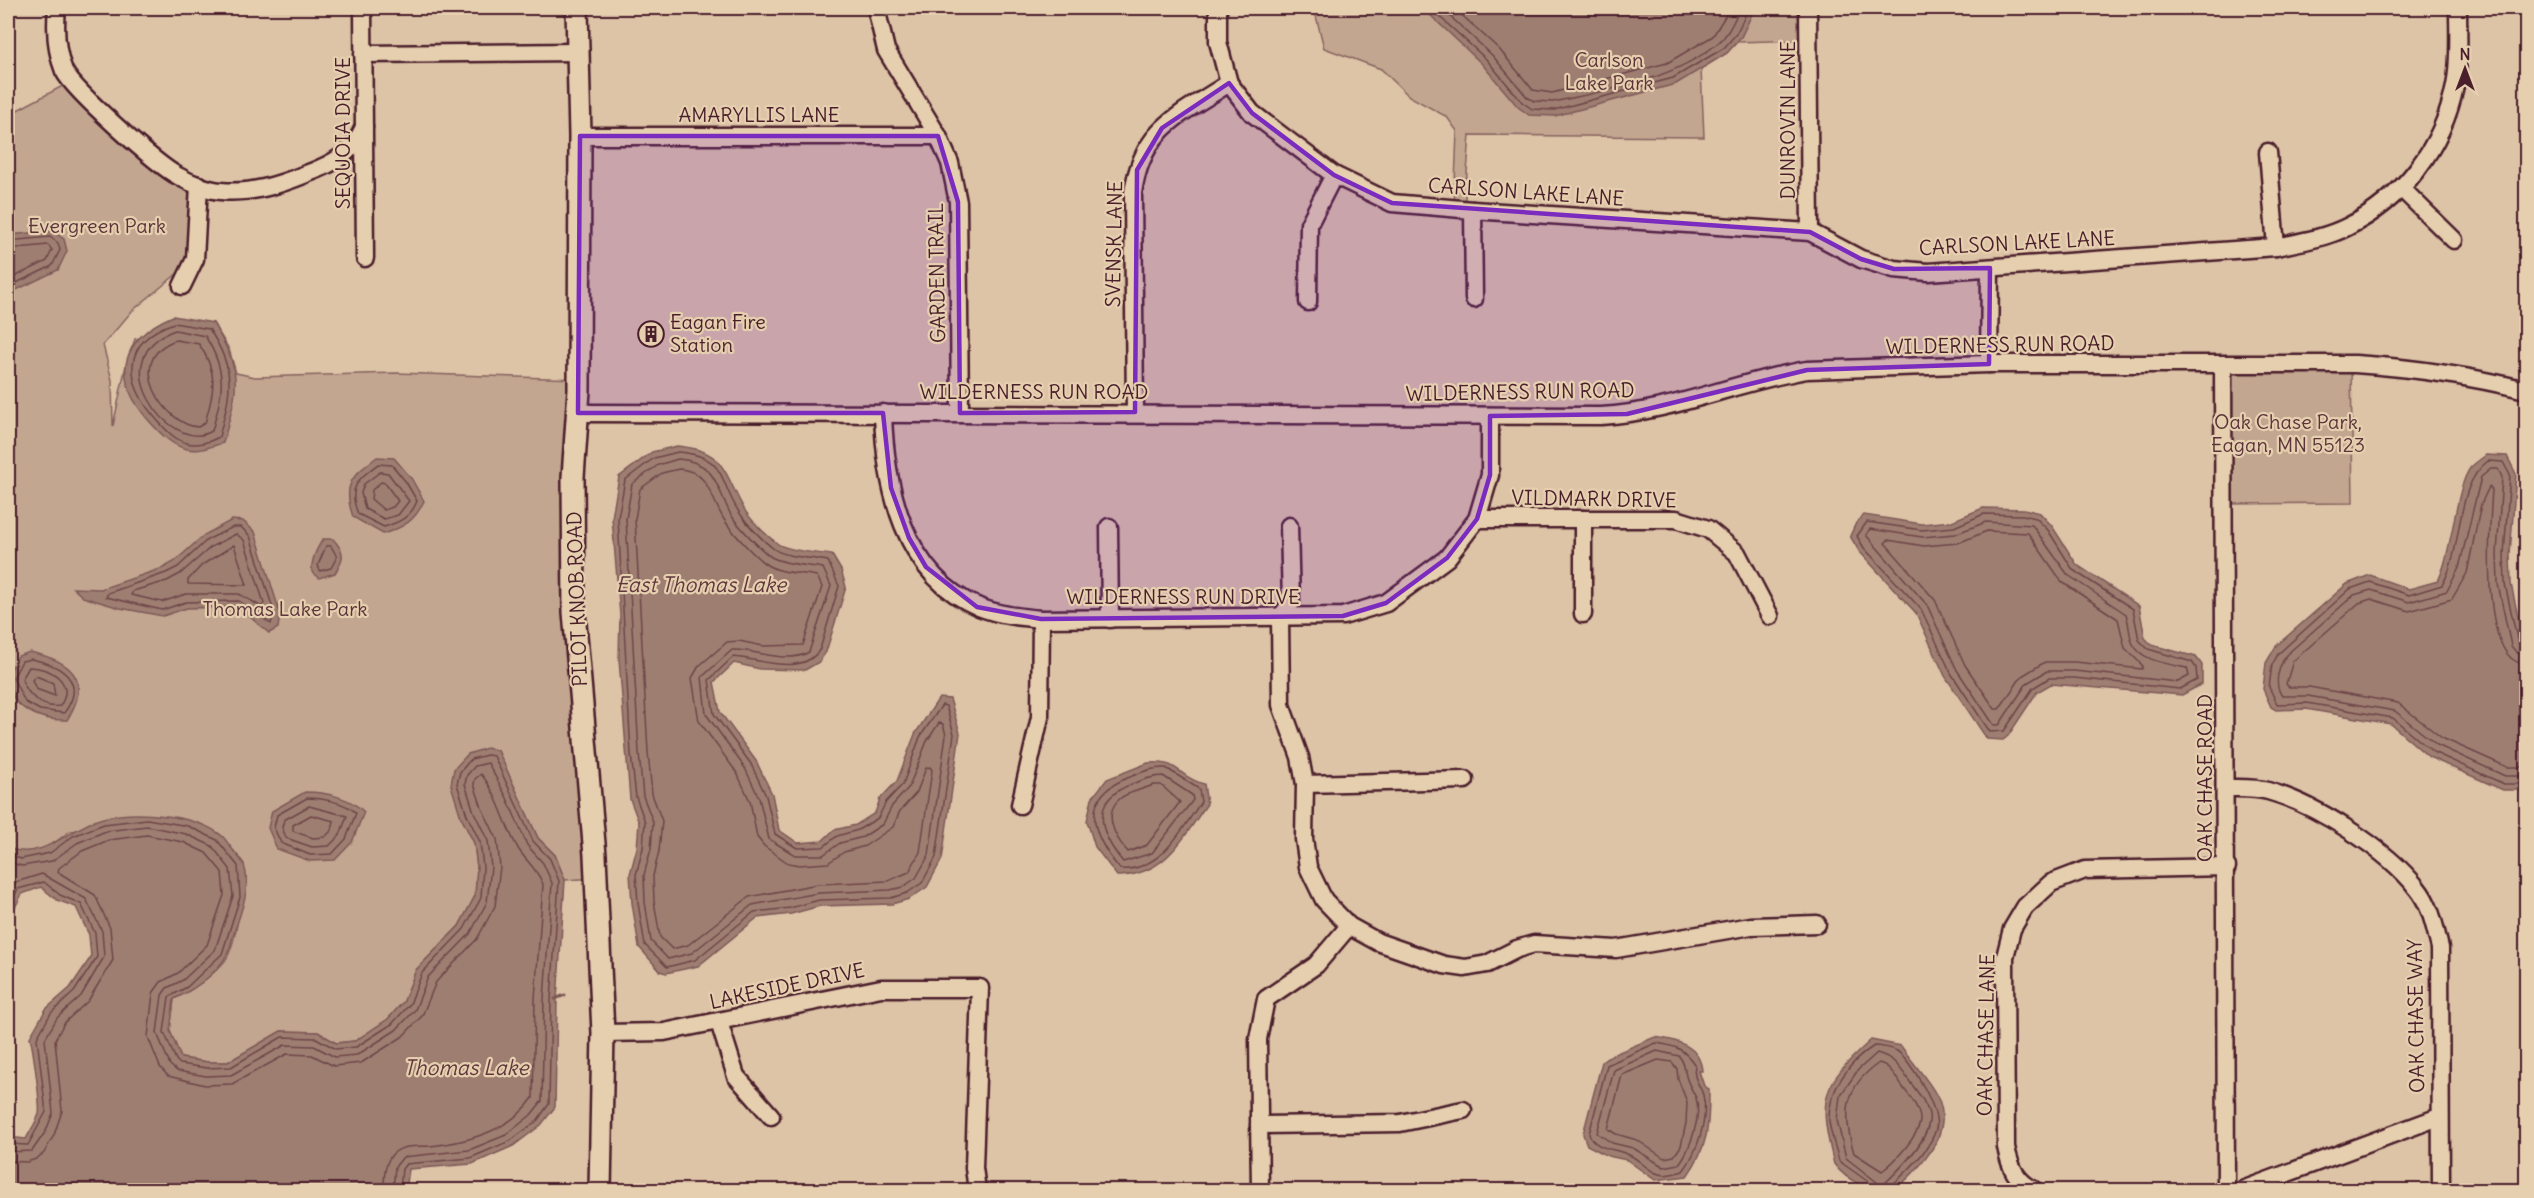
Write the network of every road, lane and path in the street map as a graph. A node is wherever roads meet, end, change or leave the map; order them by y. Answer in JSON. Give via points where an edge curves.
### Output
{"nodes":[{"id":1,"x":57,"y":8,"type":"edge"},
{"id":2,"x":363,"y":8,"type":"edge"},
{"id":3,"x":577,"y":8,"type":"edge"},
{"id":4,"x":876,"y":8,"type":"edge"},
{"id":5,"x":1218,"y":8,"type":"edge"},
{"id":6,"x":1808,"y":8,"type":"edge"},
{"id":7,"x":2458,"y":8,"type":"edge"},
{"id":8,"x":578,"y":52,"type":"junction"},
{"id":9,"x":363,"y":54,"type":"junction"},
{"id":10,"x":1228,"y":83,"type":"junction"},
{"id":11,"x":364,"y":127,"type":"junction"},
{"id":12,"x":580,"y":136,"type":"junction"},
{"id":13,"x":938,"y":136,"type":"junction"},
{"id":14,"x":2268,"y":152,"type":"dead end"},
{"id":15,"x":1334,"y":175,"type":"junction"},
{"id":16,"x":199,"y":185,"type":"junction"},
{"id":17,"x":2401,"y":188,"type":"junction"},
{"id":18,"x":1473,"y":210,"type":"junction"},
{"id":19,"x":1810,"y":232,"type":"junction"},
{"id":20,"x":2454,"y":240,"type":"dead end"},
{"id":21,"x":2276,"y":246,"type":"junction"},
{"id":22,"x":365,"y":258,"type":"dead end"},
{"id":23,"x":1990,"y":268,"type":"junction"},
{"id":24,"x":182,"y":286,"type":"dead end"},
{"id":25,"x":1474,"y":299,"type":"dead end"},
{"id":26,"x":1308,"y":302,"type":"dead end"},
{"id":27,"x":1989,"y":364,"type":"junction"},
{"id":28,"x":2223,"y":365,"type":"junction"},
{"id":29,"x":2526,"y":390,"type":"edge"},
{"id":30,"x":1135,"y":412,"type":"junction"},
{"id":31,"x":578,"y":413,"type":"junction"},
{"id":32,"x":883,"y":413,"type":"junction"},
{"id":33,"x":960,"y":413,"type":"junction"},
{"id":34,"x":1490,"y":416,"type":"junction"},
{"id":35,"x":1477,"y":519,"type":"junction"},
{"id":36,"x":1583,"y":519,"type":"junction"},
{"id":37,"x":1109,"y":526,"type":"dead end"},
{"id":38,"x":1289,"y":526,"type":"dead end"},
{"id":39,"x":1583,"y":614,"type":"dead end"},
{"id":40,"x":1770,"y":616,"type":"dead end"},
{"id":41,"x":1280,"y":618,"type":"junction"},
{"id":42,"x":1041,"y":619,"type":"junction"},
{"id":43,"x":1110,"y":619,"type":"junction"},
{"id":44,"x":1465,"y":780,"type":"dead end"},
{"id":45,"x":1305,"y":784,"type":"junction"},
{"id":46,"x":2226,"y":788,"type":"junction"},
{"id":47,"x":1020,"y":804,"type":"dead end"},
{"id":48,"x":2227,"y":867,"type":"junction"},
{"id":49,"x":1817,"y":924,"type":"dead end"},
{"id":50,"x":1349,"y":926,"type":"junction"},
{"id":51,"x":718,"y":1022,"type":"junction"},
{"id":52,"x":603,"y":1034,"type":"junction"},
{"id":53,"x":1463,"y":1110,"type":"dead end"},
{"id":54,"x":771,"y":1116,"type":"dead end"},
{"id":55,"x":2439,"y":1117,"type":"junction"},
{"id":56,"x":1259,"y":1125,"type":"junction"},
{"id":57,"x":600,"y":1191,"type":"edge"},
{"id":58,"x":977,"y":1191,"type":"edge"},
{"id":59,"x":1260,"y":1191,"type":"edge"},
{"id":60,"x":2034,"y":1191,"type":"edge"},
{"id":61,"x":2226,"y":1191,"type":"edge"},
{"id":62,"x":2242,"y":1191,"type":"edge"},
{"id":63,"x":2440,"y":1191,"type":"edge"}],
"edges":[{"from":1,"to":16,"type":"street","via":[[55,29],[64,71],[84,98],[177,176]]},
{"from":2,"to":9,"type":"street","name":"SEQUOIA DRIVE"},
{"from":3,"to":8,"type":"main road","name":"PILOT KNOB ROAD"},
{"from":4,"to":13,"type":"street","name":"GARDEN TRAIL","via":[[886,50]]},
{"from":5,"to":10,"type":"street","name":"CARLSON LAKE LANE","via":[[1218,42]]},
{"from":6,"to":19,"type":"street","name":"DUNROVIN LANE"},
{"from":7,"to":17,"type":"street","name":"CARLSON LAKE LANE","via":[[2455,86],[2444,122],[2428,154]]},
{"from":8,"to":9,"type":"street"},
{"from":8,"to":12,"type":"main road","name":"PILOT KNOB ROAD"},
{"from":9,"to":11,"type":"street","name":"SEQUOIA DRIVE"},
{"from":10,"to":15,"type":"street","name":"CARLSON LAKE LANE","via":[[1252,113]]},
{"from":10,"to":30,"type":"street","name":"SVENSK LANE","via":[[1162,128],[1146,148],[1137,170],[1133,193]]},
{"from":11,"to":16,"type":"street","via":[[356,146],[324,167],[268,189],[221,191]]},
{"from":11,"to":22,"type":"street","name":"SEQUOIA DRIVE"},
{"from":12,"to":13,"type":"street","name":"AMARYLLIS LANE"},
{"from":12,"to":31,"type":"main road","name":"PILOT KNOB ROAD"},
{"from":13,"to":33,"type":"street","name":"GARDEN TRAIL","via":[[950,163],[958,202]]},
{"from":14,"to":21,"type":"street"},
{"from":15,"to":18,"type":"street","name":"CARLSON LAKE LANE","via":[[1392,202]]},
{"from":15,"to":26,"type":"street","via":[[1309,224]]},
{"from":16,"to":24,"type":"street","via":[[195,259]]},
{"from":17,"to":20,"type":"street"},
{"from":17,"to":21,"type":"street","name":"CARLSON LAKE LANE","via":[[2345,228]]},
{"from":18,"to":19,"type":"street","name":"CARLSON LAKE LANE"},
{"from":18,"to":25,"type":"street"},
{"from":19,"to":23,"type":"street","name":"CARLSON LAKE LANE","via":[[1861,259],[1894,269],[1928,272]]},
{"from":21,"to":23,"type":"street","name":"CARLSON LAKE LANE"},
{"from":23,"to":27,"type":"street"},
{"from":27,"to":28,"type":"street","name":"WILDERNESS RUN ROAD"},
{"from":27,"to":34,"type":"street","name":"WILDERNESS RUN ROAD","via":[[1807,370],[1682,404],[1627,414]]},
{"from":28,"to":29,"type":"street","name":"WILDERNESS RUN ROAD","via":[[2355,364],[2413,368]]},
{"from":28,"to":46,"type":"street","name":"OAK CHASE ROAD"},
{"from":30,"to":33,"type":"street","name":"WILDERNESS RUN ROAD"},
{"from":30,"to":34,"type":"street","name":"WILDERNESS RUN ROAD"},
{"from":31,"to":32,"type":"street","name":"WILDERNESS RUN ROAD"},
{"from":31,"to":52,"type":"main road","name":"PILOT KNOB ROAD","via":[[573,477],[574,612],[596,855]]},
{"from":32,"to":33,"type":"street","name":"WILDERNESS RUN ROAD"},
{"from":32,"to":42,"type":"street","name":"WILDERNESS RUN DRIVE","via":[[884,451],[891,488],[909,538],[926,567],[949,590],[978,607],[1009,616]]},
{"from":34,"to":35,"type":"street","name":"WILDERNESS RUN DRIVE","via":[[1490,475]]},
{"from":35,"to":36,"type":"street","name":"VILDMARK DRIVE"},
{"from":35,"to":41,"type":"street","name":"WILDERNESS RUN DRIVE","via":[[1447,558],[1386,603],[1343,616]]},
{"from":36,"to":39,"type":"street"},
{"from":36,"to":40,"type":"street","name":"VILDMARK DRIVE","via":[[1676,519],[1708,529],[1737,553]]},
{"from":37,"to":43,"type":"street"},
{"from":38,"to":41,"type":"street","via":[[1291,603]]},
{"from":41,"to":43,"type":"street","name":"WILDERNESS RUN DRIVE"},
{"from":41,"to":45,"type":"street","via":[[1281,705],[1300,757]]},
{"from":42,"to":43,"type":"street","name":"WILDERNESS RUN DRIVE"},
{"from":42,"to":47,"type":"street","via":[[1040,717]]},
{"from":44,"to":45,"type":"street"},
{"from":45,"to":50,"type":"street","via":[[1308,867],[1324,900]]},
{"from":46,"to":48,"type":"street","name":"OAK CHASE ROAD"},
{"from":46,"to":55,"type":"street","name":"OAK CHASE WAY","via":[[2265,790],[2298,801],[2384,853],[2418,889],[2433,918],[2440,948]]},
{"from":48,"to":60,"type":"street","name":"OAK CHASE LANE","via":[[2085,870],[2051,883],[2025,907],[2012,929],[2005,957],[2006,1147],[2018,1179]]},
{"from":48,"to":61,"type":"street","name":"OAK CHASE ROAD"},
{"from":49,"to":50,"type":"street","via":[[1751,926],[1616,949],[1534,944],[1487,964],[1465,968],[1444,965],[1378,942]]},
{"from":50,"to":56,"type":"street","via":[[1316,965],[1266,999],[1258,1040]]},
{"from":51,"to":52,"type":"street","name":"LAKESIDE DRIVE","via":[[664,1032]]},
{"from":51,"to":54,"type":"street","via":[[736,1076]]},
{"from":51,"to":58,"type":"street","name":"LAKESIDE DRIVE","via":[[881,988],[980,988],[974,1168]]},
{"from":52,"to":57,"type":"main road","name":"PILOT KNOB ROAD"},
{"from":53,"to":56,"type":"street","via":[[1400,1123]]},
{"from":55,"to":62,"type":"street"},
{"from":55,"to":63,"type":"street","name":"OAK CHASE WAY"},
{"from":56,"to":59,"type":"street"}]}
